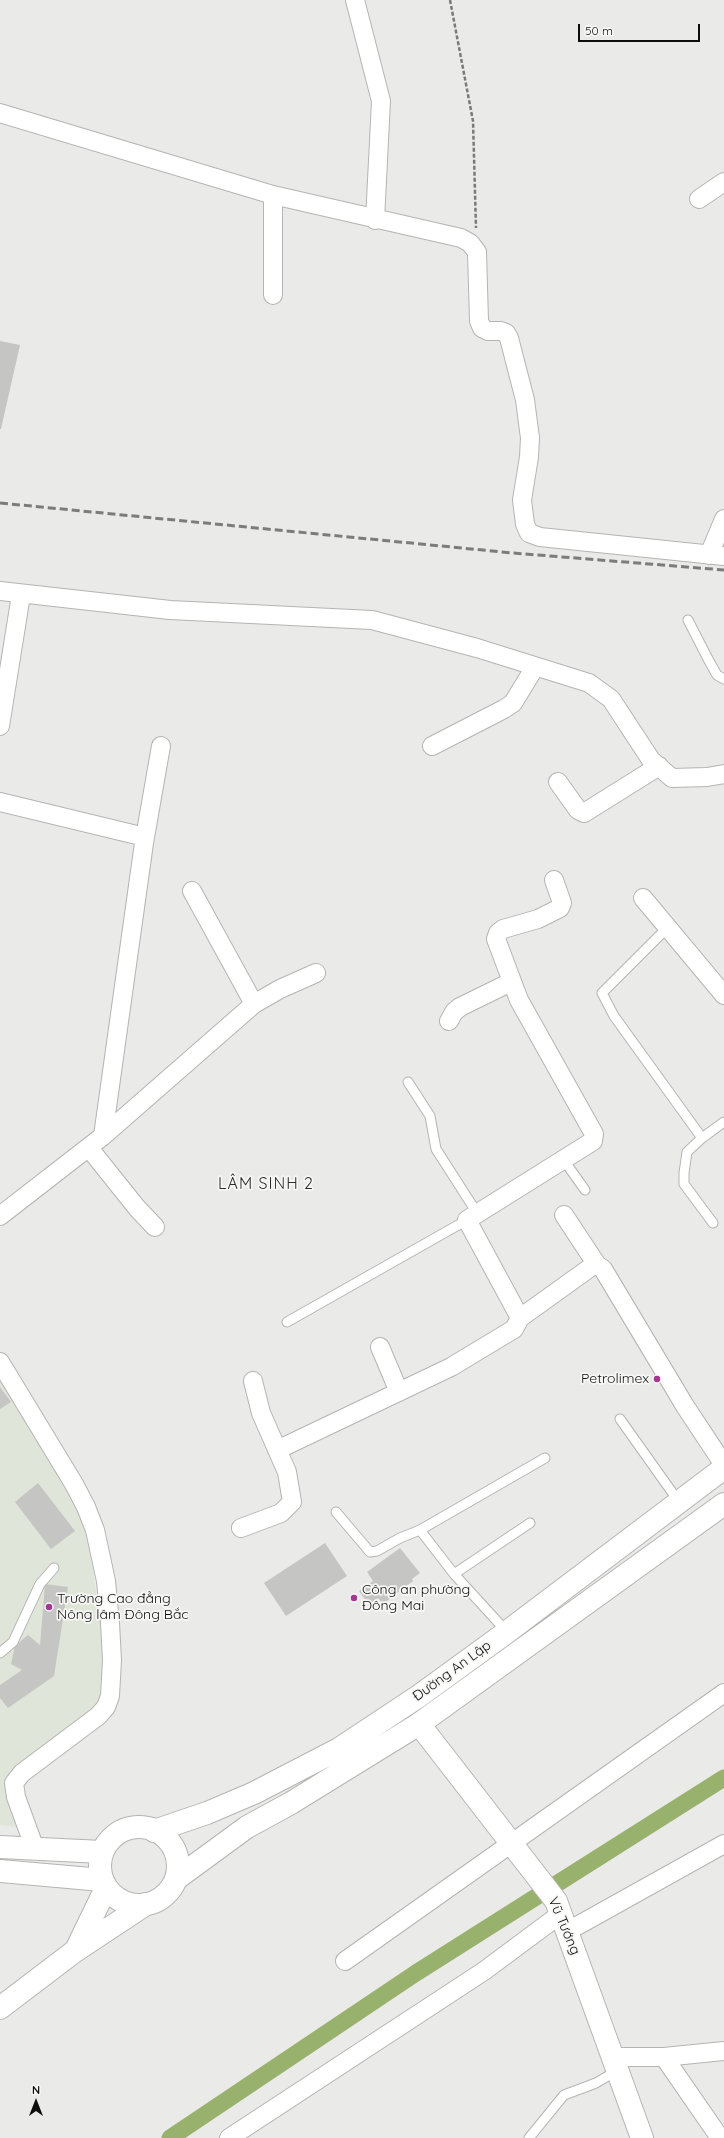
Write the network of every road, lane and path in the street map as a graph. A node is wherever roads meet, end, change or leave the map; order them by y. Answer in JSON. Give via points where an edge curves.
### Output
{"nodes":[{"id":1,"x":355,"y":0,"type":"edge"},
{"id":2,"x":450,"y":0,"type":"edge"},
{"id":3,"x":0,"y":113,"type":"edge"},
{"id":4,"x":724,"y":182,"type":"edge"},
{"id":5,"x":273,"y":195,"type":"junction"},
{"id":6,"x":699,"y":199,"type":"dead end"},
{"id":7,"x":375,"y":220,"type":"junction"},
{"id":8,"x":477,"y":252,"type":"junction"},
{"id":9,"x":273,"y":295,"type":"dead end"},
{"id":10,"x":724,"y":519,"type":"edge"},
{"id":11,"x":716,"y":556,"type":"edge"},
{"id":12,"x":0,"y":591,"type":"edge"},
{"id":13,"x":21,"y":595,"type":"junction"},
{"id":14,"x":688,"y":620,"type":"dead end"},
{"id":15,"x":535,"y":666,"type":"junction"},
{"id":16,"x":4,"y":676,"type":"edge"},
{"id":17,"x":724,"y":679,"type":"edge"},
{"id":18,"x":0,"y":726,"type":"edge"},
{"id":19,"x":161,"y":746,"type":"dead end"},
{"id":20,"x":432,"y":746,"type":"dead end"},
{"id":21,"x":659,"y":766,"type":"junction"},
{"id":22,"x":724,"y":774,"type":"edge"},
{"id":23,"x":558,"y":782,"type":"dead end"},
{"id":24,"x":0,"y":802,"type":"edge"},
{"id":25,"x":145,"y":837,"type":"junction"},
{"id":26,"x":554,"y":880,"type":"dead end"},
{"id":27,"x":192,"y":891,"type":"dead end"},
{"id":28,"x":643,"y":898,"type":"dead end"},
{"id":29,"x":668,"y":928,"type":"junction"},
{"id":30,"x":316,"y":973,"type":"dead end"},
{"id":31,"x":511,"y":982,"type":"junction"},
{"id":32,"x":724,"y":995,"type":"edge"},
{"id":33,"x":254,"y":1004,"type":"junction"},
{"id":34,"x":449,"y":1021,"type":"dead end"},
{"id":35,"x":408,"y":1082,"type":"dead end"},
{"id":36,"x":724,"y":1122,"type":"edge"},
{"id":37,"x":103,"y":1136,"type":"junction"},
{"id":38,"x":702,"y":1138,"type":"junction"},
{"id":39,"x":89,"y":1148,"type":"junction"},
{"id":40,"x":563,"y":1159,"type":"junction"},
{"id":41,"x":585,"y":1190,"type":"dead end"},
{"id":42,"x":0,"y":1216,"type":"edge"},
{"id":43,"x":472,"y":1216,"type":"junction"},
{"id":44,"x":564,"y":1216,"type":"dead end"},
{"id":45,"x":713,"y":1222,"type":"dead end"},
{"id":46,"x":155,"y":1227,"type":"dead end"},
{"id":47,"x":597,"y":1266,"type":"junction"},
{"id":48,"x":520,"y":1318,"type":"junction"},
{"id":49,"x":287,"y":1322,"type":"dead end"},
{"id":50,"x":380,"y":1347,"type":"dead end"},
{"id":51,"x":0,"y":1362,"type":"edge"},
{"id":52,"x":253,"y":1381,"type":"dead end"},
{"id":53,"x":400,"y":1392,"type":"junction"},
{"id":54,"x":620,"y":1419,"type":"dead end"},
{"id":55,"x":277,"y":1450,"type":"junction"},
{"id":56,"x":545,"y":1458,"type":"dead end"},
{"id":57,"x":724,"y":1465,"type":"edge"},
{"id":58,"x":724,"y":1468,"type":"edge"},
{"id":59,"x":679,"y":1502,"type":"junction"},
{"id":60,"x":724,"y":1504,"type":"edge"},
{"id":61,"x":336,"y":1512,"type":"dead end"},
{"id":62,"x":530,"y":1523,"type":"dead end"},
{"id":63,"x":241,"y":1528,"type":"dead end"},
{"id":64,"x":420,"y":1530,"type":"junction"},
{"id":65,"x":54,"y":1568,"type":"dead end"},
{"id":66,"x":454,"y":1574,"type":"junction"},
{"id":67,"x":507,"y":1632,"type":"junction"},
{"id":68,"x":0,"y":1653,"type":"edge"},
{"id":69,"x":724,"y":1693,"type":"edge"},
{"id":70,"x":419,"y":1724,"type":"junction"},
{"id":71,"x":154,"y":1831,"type":"junction"},
{"id":72,"x":513,"y":1843,"type":"junction"},
{"id":73,"x":723,"y":1845,"type":"edge"},
{"id":74,"x":0,"y":1847,"type":"edge"},
{"id":75,"x":35,"y":1849,"type":"junction"},
{"id":76,"x":102,"y":1852,"type":"junction"},
{"id":77,"x":0,"y":1871,"type":"edge"},
{"id":78,"x":176,"y":1879,"type":"junction"},
{"id":79,"x":104,"y":1884,"type":"junction"},
{"id":80,"x":146,"y":1904,"type":"junction"},
{"id":81,"x":562,"y":1915,"type":"junction"},
{"id":82,"x":75,"y":1951,"type":"junction"},
{"id":83,"x":345,"y":1961,"type":"dead end"},
{"id":84,"x":0,"y":2008,"type":"edge"},
{"id":85,"x":724,"y":2051,"type":"edge"},
{"id":86,"x":664,"y":2056,"type":"junction"},
{"id":87,"x":616,"y":2063,"type":"junction"},
{"id":88,"x":229,"y":2138,"type":"edge"},
{"id":89,"x":529,"y":2138,"type":"edge"},
{"id":90,"x":642,"y":2138,"type":"edge"},
{"id":91,"x":720,"y":2138,"type":"edge"}],
"edges":[{"from":1,"to":7,"type":"street","via":[[381,100]]},
{"from":2,"to":8,"type":"path","via":[[473,121]]},
{"from":3,"to":5,"type":"street"},
{"from":4,"to":6,"type":"street"},
{"from":5,"to":7,"type":"street"},
{"from":5,"to":9,"type":"street"},
{"from":7,"to":8,"type":"street","via":[[461,238],[470,243]]},
{"from":8,"to":11,"type":"street","via":[[479,321],[482,328],[488,331],[501,331],[509,338],[525,400],[529,457],[522,500],[524,524],[529,532],[540,537]]},
{"from":10,"to":11,"type":"street"},
{"from":12,"to":13,"type":"street"},
{"from":13,"to":15,"type":"street","via":[[170,610],[372,620]]},
{"from":13,"to":16,"type":"street"},
{"from":14,"to":17,"type":"lane","via":[[717,675]]},
{"from":15,"to":20,"type":"street","via":[[513,703],[504,710]]},
{"from":15,"to":21,"type":"street","via":[[589,683],[601,690],[611,699],[651,760]]},
{"from":16,"to":18,"type":"street"},
{"from":19,"to":25,"type":"street"},
{"from":21,"to":22,"type":"street","via":[[672,778]]},
{"from":21,"to":23,"type":"street","via":[[584,813],[578,810]]},
{"from":24,"to":25,"type":"street"},
{"from":25,"to":37,"type":"street"},
{"from":26,"to":31,"type":"street","via":[[562,903],[560,908],[498,933],[498,948]]},
{"from":27,"to":33,"type":"street"},
{"from":28,"to":29,"type":"street"},
{"from":29,"to":32,"type":"street"},
{"from":29,"to":38,"type":"lane","via":[[602,993],[614,1016]]},
{"from":30,"to":33,"type":"street"},
{"from":31,"to":34,"type":"street","via":[[460,1007]]},
{"from":31,"to":40,"type":"street","via":[[544,1047],[594,1134],[592,1141]]},
{"from":33,"to":37,"type":"street"},
{"from":35,"to":43,"type":"lane","via":[[432,1119],[436,1149]]},
{"from":36,"to":38,"type":"lane"},
{"from":37,"to":39,"type":"street"},
{"from":38,"to":45,"type":"lane","via":[[687,1152],[684,1184]]},
{"from":39,"to":42,"type":"street"},
{"from":39,"to":46,"type":"street"},
{"from":40,"to":41,"type":"lane"},
{"from":40,"to":43,"type":"street"},
{"from":43,"to":48,"type":"street"},
{"from":43,"to":49,"type":"lane"},
{"from":44,"to":47,"type":"street"},
{"from":47,"to":48,"type":"street","via":[[591,1267]]},
{"from":47,"to":57,"type":"street","via":[[603,1269],[685,1406]]},
{"from":48,"to":53,"type":"street","via":[[514,1329],[451,1367]]},
{"from":50,"to":53,"type":"street"},
{"from":51,"to":75,"type":"street","via":[[86,1507],[95,1530],[106,1581],[110,1623],[112,1660],[110,1696],[106,1707],[98,1716],[22,1773],[14,1783],[16,1797]]},
{"from":52,"to":55,"type":"street","via":[[261,1413]]},
{"from":53,"to":55,"type":"street"},
{"from":54,"to":59,"type":"lane"},
{"from":55,"to":63,"type":"street","via":[[287,1472],[292,1502],[281,1514]]},
{"from":56,"to":64,"type":"lane"},
{"from":58,"to":59,"type":"main road","name":"Đường An Lập"},
{"from":59,"to":67,"type":"main road","name":"Đường An Lập"},
{"from":60,"to":70,"type":"main road","name":"Đường An Lập"},
{"from":61,"to":64,"type":"lane","via":[[370,1552]]},
{"from":62,"to":66,"type":"lane"},
{"from":64,"to":66,"type":"lane"},
{"from":65,"to":68,"type":"lane","via":[[40,1584],[13,1642]]},
{"from":66,"to":67,"type":"lane"},
{"from":67,"to":71,"type":"main road","name":"Đường An Lập","via":[[419,1696],[339,1749],[254,1793],[207,1813]]},
{"from":69,"to":72,"type":"street"},
{"from":70,"to":72,"type":"main road","name":"Vũ Tướng"},
{"from":70,"to":78,"type":"main road","name":"Đường An Lập","via":[[291,1803],[247,1827]]},
{"from":71,"to":76,"type":"main road","via":[[144,1828],[123,1830],[107,1843]]},
{"from":71,"to":78,"type":"main road","via":[[172,1846],[178,1868]]},
{"from":72,"to":81,"type":"main road","name":"Vũ Tướng","via":[[540,1878]]},
{"from":72,"to":83,"type":"street"},
{"from":73,"to":81,"type":"street"},
{"from":74,"to":75,"type":"main road"},
{"from":75,"to":76,"type":"main road"},
{"from":76,"to":79,"type":"main road","via":[[100,1862]]},
{"from":77,"to":79,"type":"main road"},
{"from":78,"to":80,"type":"main road","via":[[164,1896]]},
{"from":79,"to":80,"type":"main road","via":[[114,1897],[124,1902]]},
{"from":79,"to":82,"type":"main road"},
{"from":80,"to":82,"type":"main road"},
{"from":81,"to":87,"type":"main road","name":"Vũ Tướng"},
{"from":81,"to":88,"type":"street","via":[[484,1971]]},
{"from":82,"to":84,"type":"main road"},
{"from":85,"to":86,"type":"street"},
{"from":86,"to":87,"type":"street"},
{"from":86,"to":91,"type":"street"},
{"from":87,"to":89,"type":"lane","via":[[596,2083],[564,2095]]},
{"from":87,"to":90,"type":"main road","name":"Vũ Tướng"}]}
